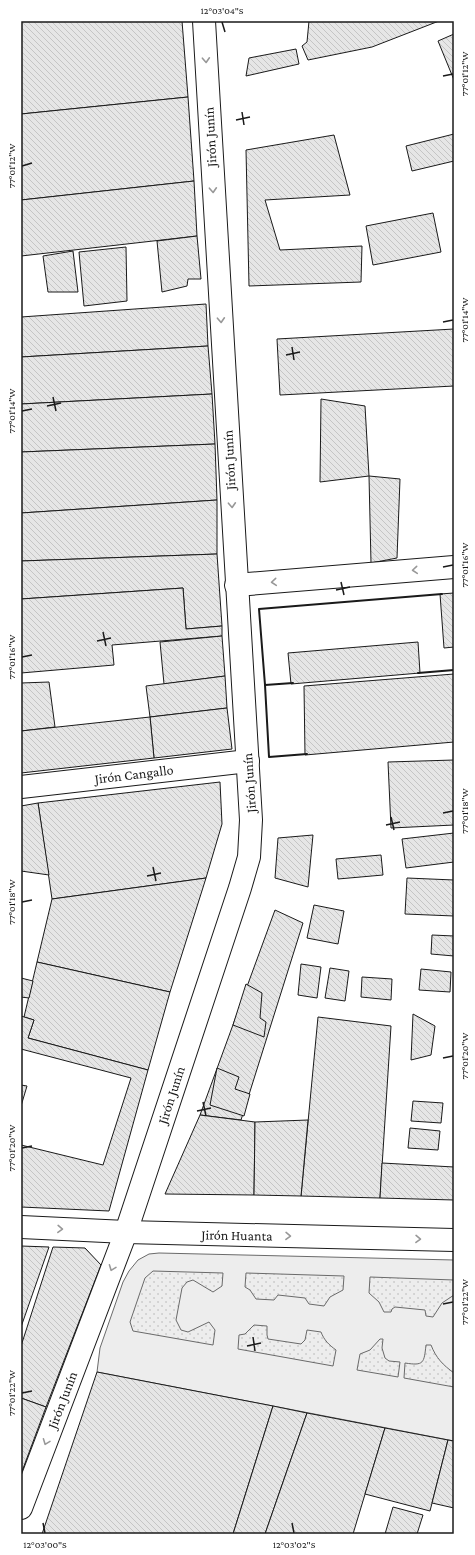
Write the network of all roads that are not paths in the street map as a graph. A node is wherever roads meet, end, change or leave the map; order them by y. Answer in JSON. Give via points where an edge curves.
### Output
{"nodes":[{"id":1,"x":204,"y":21,"type":"edge"},
{"id":2,"x":454,"y":567,"type":"edge"},
{"id":3,"x":236,"y":585,"type":"junction"},
{"id":4,"x":248,"y":761,"type":"junction"},
{"id":5,"x":21,"y":787,"type":"edge"},
{"id":6,"x":21,"y":1227,"type":"edge"},
{"id":7,"x":126,"y":1232,"type":"junction"},
{"id":8,"x":454,"y":1240,"type":"edge"},
{"id":9,"x":21,"y":1508,"type":"edge"}],
"edges":[{"from":1,"to":3,"type":"street","name":"Jirón Junín","one_way":true},
{"from":2,"to":3,"type":"street","one_way":true},
{"from":3,"to":4,"type":"street","name":"Jirón Junín"},
{"from":4,"to":5,"type":"street","name":"Jirón Cangallo"},
{"from":4,"to":7,"type":"street","name":"Jirón Junín","via":[[251,820],[249,857]]},
{"from":6,"to":7,"type":"street","name":"Jirón Huanta","one_way":true},
{"from":7,"to":8,"type":"street","name":"Jirón Huanta","one_way":true},
{"from":7,"to":9,"type":"street","name":"Jirón Junín","one_way":true}]}
